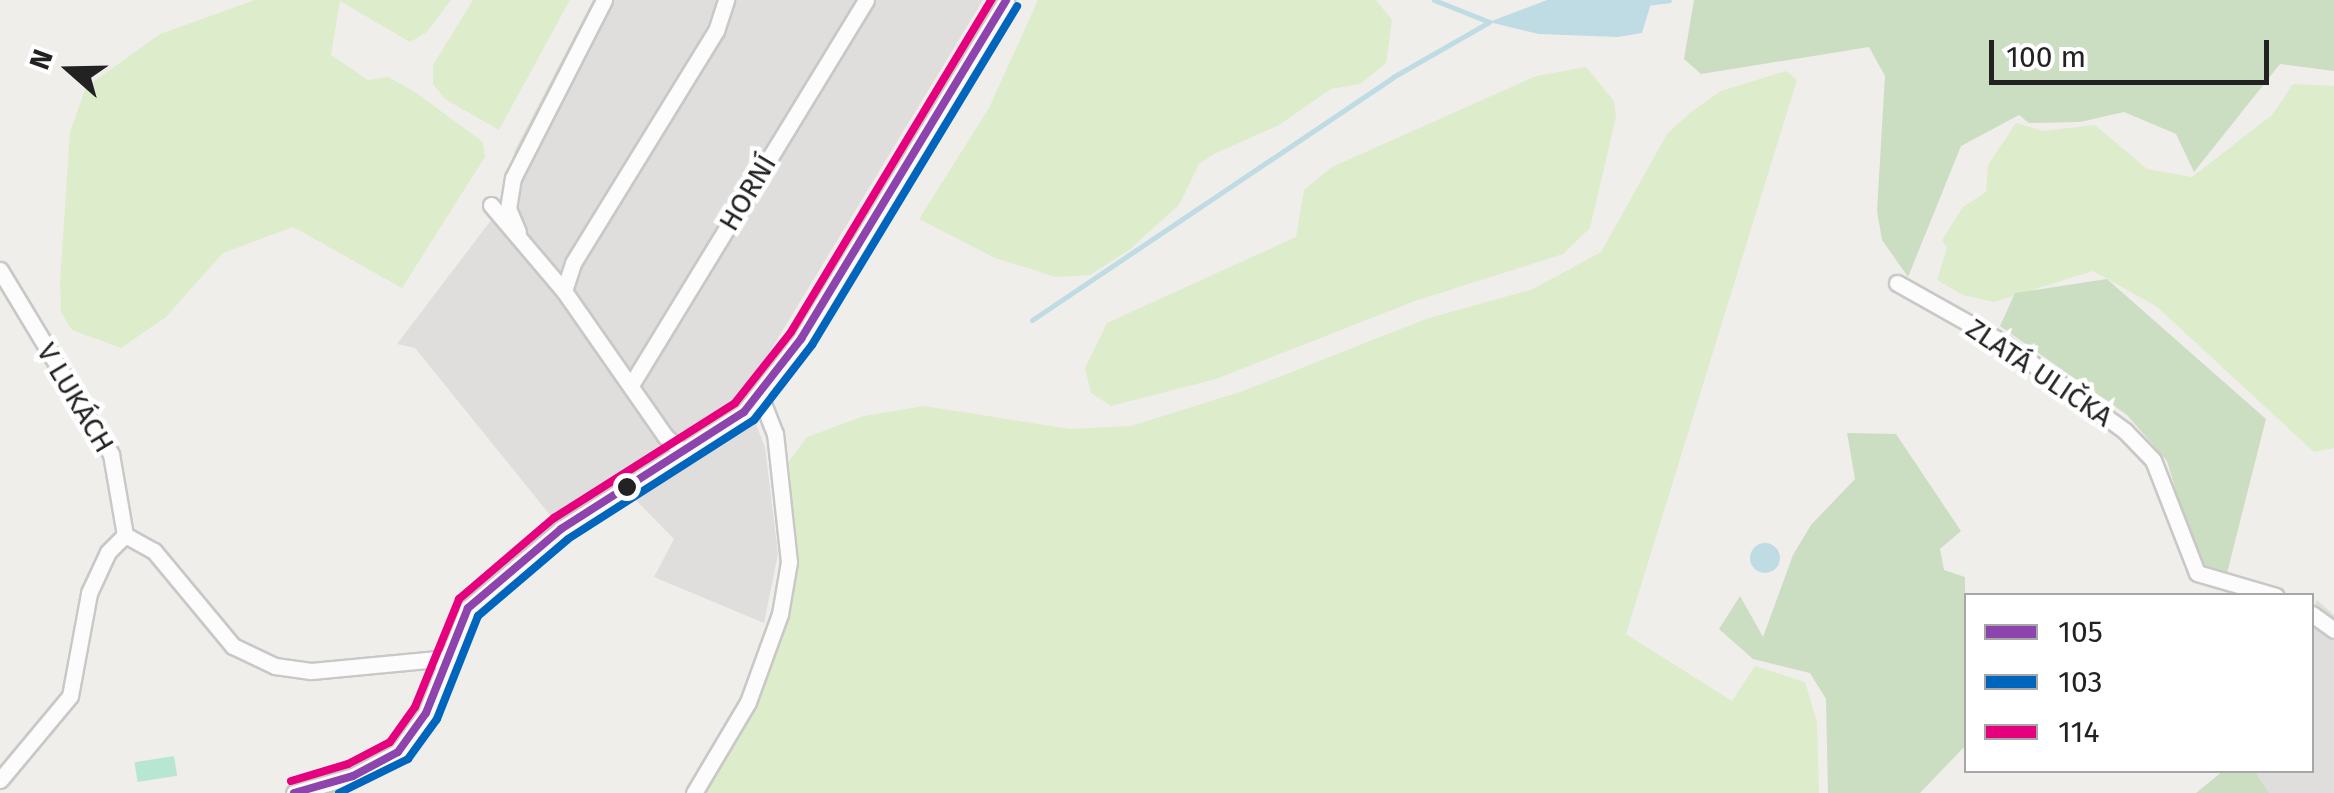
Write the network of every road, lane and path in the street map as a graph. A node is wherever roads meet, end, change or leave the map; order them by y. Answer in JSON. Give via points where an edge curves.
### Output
{"nodes":[{"id":1,"x":604,"y":0,"type":"edge"},
{"id":2,"x":726,"y":0,"type":"edge"},
{"id":3,"x":866,"y":0,"type":"edge"},
{"id":4,"x":1006,"y":0,"type":"edge"},
{"id":5,"x":491,"y":206,"type":"dead end"},
{"id":6,"x":520,"y":236,"type":"junction"},
{"id":7,"x":0,"y":270,"type":"edge"},
{"id":8,"x":1897,"y":283,"type":"dead end"},
{"id":9,"x":564,"y":291,"type":"junction"},
{"id":10,"x":631,"y":386,"type":"junction"},
{"id":11,"x":758,"y":393,"type":"junction"},
{"id":12,"x":684,"y":452,"type":"junction"},
{"id":13,"x":126,"y":535,"type":"junction"},
{"id":14,"x":2266,"y":593,"type":"edge"},
{"id":15,"x":448,"y":658,"type":"junction"},
{"id":16,"x":0,"y":780,"type":"edge"},
{"id":17,"x":294,"y":793,"type":"edge"},
{"id":18,"x":694,"y":793,"type":"edge"}],
"edges":[{"from":1,"to":6,"type":"street","via":[[514,178],[508,209]]},
{"from":2,"to":9,"type":"street","via":[[716,30],[573,263]]},
{"from":3,"to":10,"type":"street","name":"HORNÍ"},
{"from":4,"to":11,"type":"street","via":[[801,338]]},
{"from":5,"to":6,"type":"street"},
{"from":6,"to":9,"type":"street"},
{"from":7,"to":13,"type":"street","name":"V LUKÁCH","via":[[111,454]]},
{"from":8,"to":14,"type":"street","name":"ZLATÁ ULIČKA","via":[[2004,343],[2125,432],[2153,460],[2197,573]]},
{"from":9,"to":10,"type":"street"},
{"from":10,"to":12,"type":"street"},
{"from":11,"to":12,"type":"street","via":[[744,412]]},
{"from":11,"to":18,"type":"street","via":[[775,434],[789,562],[780,614],[748,702]]},
{"from":12,"to":15,"type":"street","via":[[560,529],[468,608]]},
{"from":13,"to":15,"type":"street","via":[[154,551],[233,646],[275,666],[310,671]]},
{"from":13,"to":16,"type":"street","via":[[108,552],[89,594],[70,696]]},
{"from":15,"to":17,"type":"street","via":[[426,713],[398,752],[353,776]]}]}
